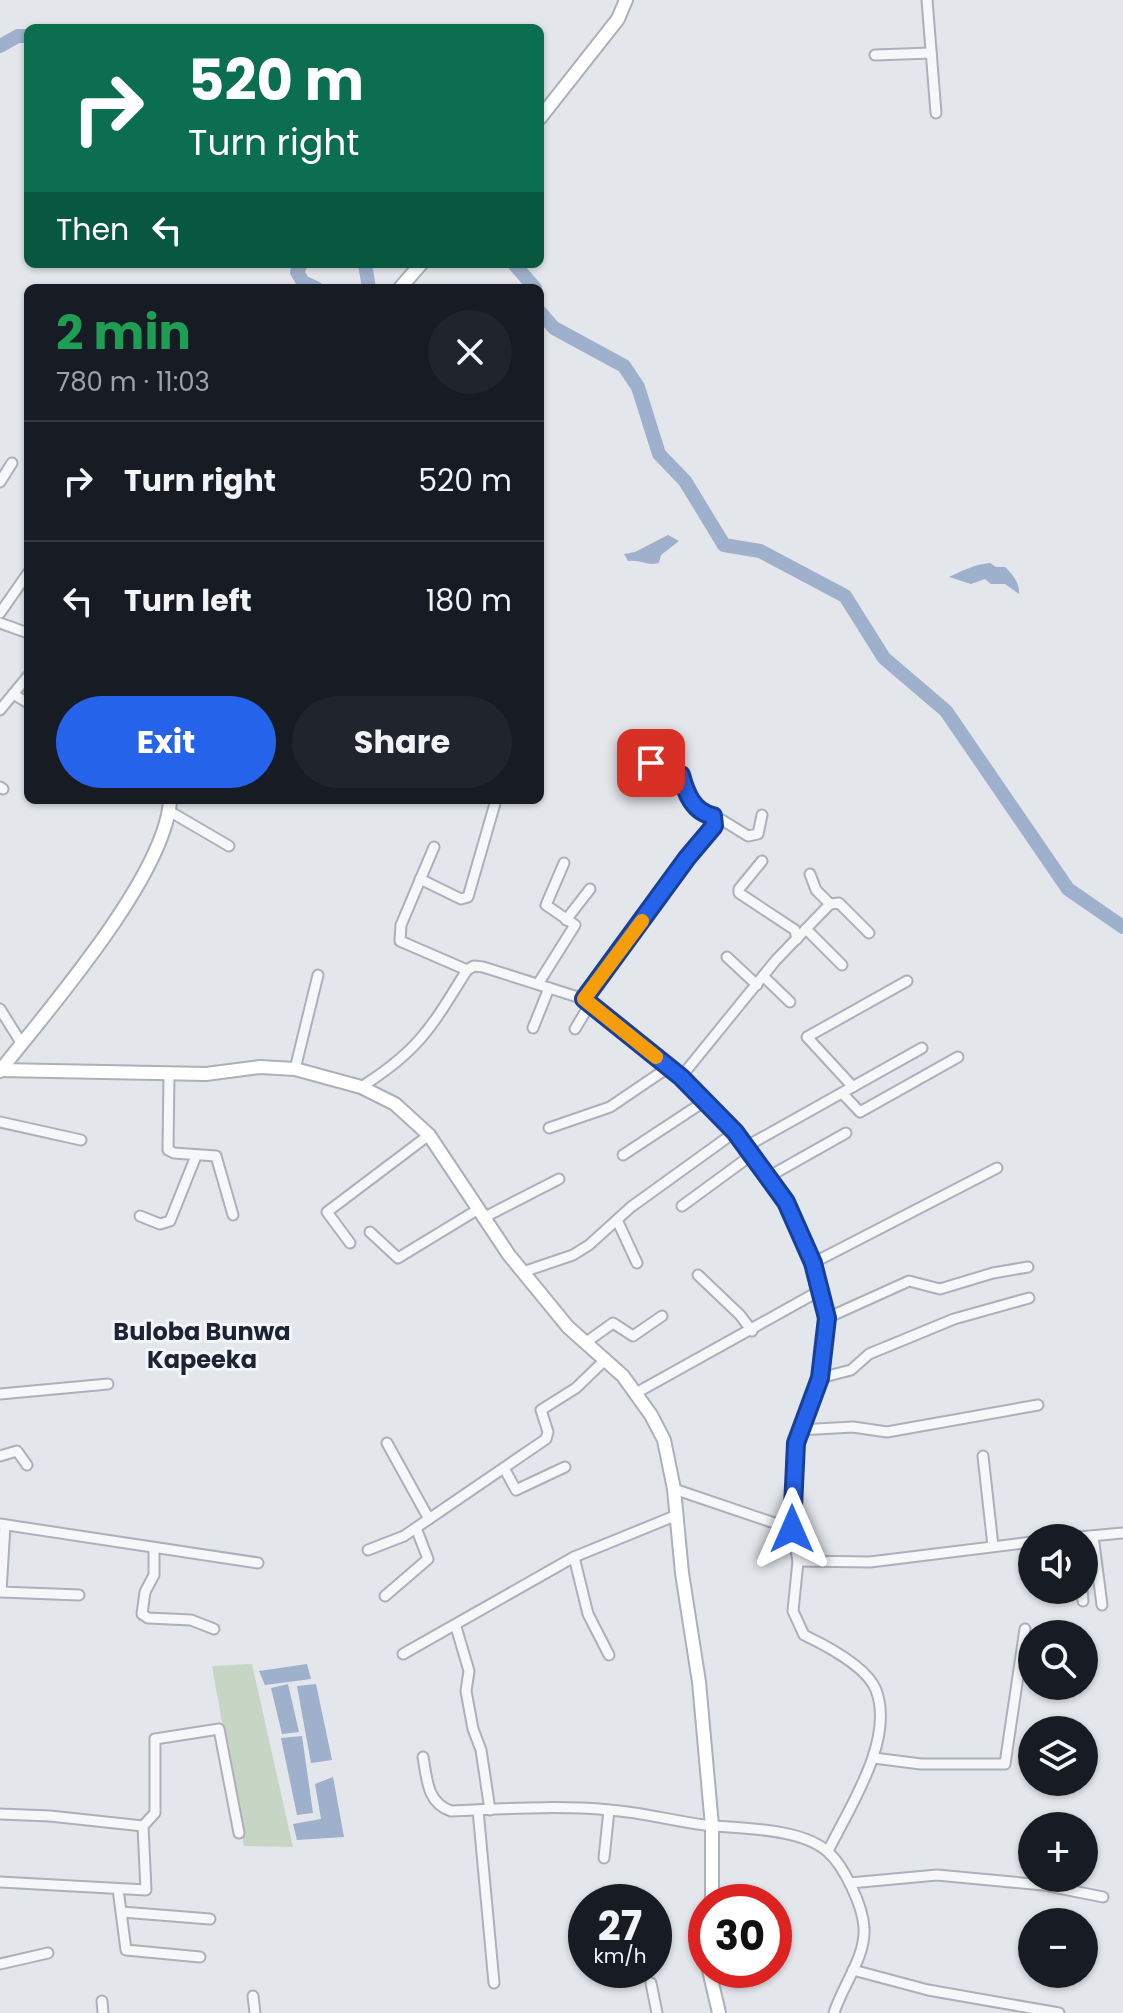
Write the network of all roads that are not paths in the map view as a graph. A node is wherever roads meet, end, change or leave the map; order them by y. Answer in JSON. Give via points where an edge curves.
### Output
{"nodes":[{"id":1,"x":626,"y":0,"type":"edge"},
{"id":2,"x":927,"y":0,"type":"edge"},
{"id":3,"x":931,"y":53,"type":"junction"},
{"id":4,"x":875,"y":55,"type":"dead end"},
{"id":5,"x":544,"y":113,"type":"edge"},
{"id":6,"x":936,"y":113,"type":"dead end"},
{"id":7,"x":418,"y":268,"type":"edge"},
{"id":8,"x":404,"y":284,"type":"edge"},
{"id":9,"x":12,"y":463,"type":"dead end"},
{"id":10,"x":0,"y":482,"type":"edge"},
{"id":11,"x":24,"y":579,"type":"edge"},
{"id":12,"x":0,"y":613,"type":"edge"},
{"id":13,"x":0,"y":623,"type":"edge"},
{"id":14,"x":24,"y":632,"type":"edge"},
{"id":15,"x":24,"y":681,"type":"edge"},
{"id":16,"x":13,"y":694,"type":"junction"},
{"id":17,"x":24,"y":701,"type":"edge"},
{"id":18,"x":0,"y":710,"type":"edge"},
{"id":19,"x":635,"y":749,"type":"dead end"},
{"id":20,"x":495,"y":804,"type":"edge"},
{"id":21,"x":170,"y":805,"type":"edge"},
{"id":22,"x":762,"y":815,"type":"dead end"},
{"id":23,"x":714,"y":826,"type":"junction"},
{"id":24,"x":229,"y":846,"type":"dead end"},
{"id":25,"x":434,"y":847,"type":"dead end"},
{"id":26,"x":762,"y":861,"type":"dead end"},
{"id":27,"x":564,"y":863,"type":"dead end"},
{"id":28,"x":810,"y":874,"type":"dead end"},
{"id":29,"x":420,"y":879,"type":"junction"},
{"id":30,"x":590,"y":889,"type":"dead end"},
{"id":31,"x":830,"y":904,"type":"junction"},
{"id":32,"x":566,"y":920,"type":"junction"},
{"id":33,"x":806,"y":929,"type":"junction"},
{"id":34,"x":869,"y":933,"type":"dead end"},
{"id":35,"x":797,"y":939,"type":"junction"},
{"id":36,"x":727,"y":957,"type":"dead end"},
{"id":37,"x":842,"y":965,"type":"dead end"},
{"id":38,"x":467,"y":970,"type":"junction"},
{"id":39,"x":318,"y":975,"type":"dead end"},
{"id":40,"x":760,"y":981,"type":"junction"},
{"id":41,"x":907,"y":981,"type":"dead end"},
{"id":42,"x":538,"y":984,"type":"junction"},
{"id":43,"x":549,"y":988,"type":"junction"},
{"id":44,"x":587,"y":1001,"type":"junction"},
{"id":45,"x":790,"y":1002,"type":"dead end"},
{"id":46,"x":0,"y":1009,"type":"edge"},
{"id":47,"x":533,"y":1028,"type":"dead end"},
{"id":48,"x":575,"y":1029,"type":"dead end"},
{"id":49,"x":22,"y":1044,"type":"junction"},
{"id":50,"x":922,"y":1048,"type":"dead end"},
{"id":51,"x":958,"y":1057,"type":"dead end"},
{"id":52,"x":669,"y":1067,"type":"junction"},
{"id":53,"x":295,"y":1069,"type":"junction"},
{"id":54,"x":0,"y":1071,"type":"edge"},
{"id":55,"x":169,"y":1074,"type":"junction"},
{"id":56,"x":681,"y":1077,"type":"junction"},
{"id":57,"x":361,"y":1087,"type":"junction"},
{"id":58,"x":853,"y":1087,"type":"junction"},
{"id":59,"x":842,"y":1093,"type":"junction"},
{"id":60,"x":705,"y":1101,"type":"junction"},
{"id":61,"x":0,"y":1122,"type":"edge"},
{"id":62,"x":549,"y":1128,"type":"dead end"},
{"id":63,"x":735,"y":1132,"type":"junction"},
{"id":64,"x":846,"y":1133,"type":"dead end"},
{"id":65,"x":429,"y":1135,"type":"junction"},
{"id":66,"x":81,"y":1140,"type":"dead end"},
{"id":67,"x":750,"y":1150,"type":"junction"},
{"id":68,"x":623,"y":1155,"type":"dead end"},
{"id":69,"x":196,"y":1156,"type":"junction"},
{"id":70,"x":997,"y":1168,"type":"dead end"},
{"id":71,"x":768,"y":1177,"type":"junction"},
{"id":72,"x":559,"y":1179,"type":"dead end"},
{"id":73,"x":682,"y":1206,"type":"dead end"},
{"id":74,"x":480,"y":1214,"type":"junction"},
{"id":75,"x":233,"y":1215,"type":"dead end"},
{"id":76,"x":140,"y":1216,"type":"dead end"},
{"id":77,"x":617,"y":1220,"type":"junction"},
{"id":78,"x":370,"y":1232,"type":"dead end"},
{"id":79,"x":350,"y":1243,"type":"dead end"},
{"id":80,"x":637,"y":1263,"type":"dead end"},
{"id":81,"x":813,"y":1263,"type":"junction"},
{"id":82,"x":1028,"y":1267,"type":"dead end"},
{"id":83,"x":523,"y":1272,"type":"junction"},
{"id":84,"x":698,"y":1275,"type":"dead end"},
{"id":85,"x":821,"y":1290,"type":"junction"},
{"id":86,"x":1029,"y":1298,"type":"dead end"},
{"id":87,"x":662,"y":1316,"type":"dead end"},
{"id":88,"x":827,"y":1318,"type":"junction"},
{"id":89,"x":752,"y":1331,"type":"junction"},
{"id":90,"x":585,"y":1343,"type":"junction"},
{"id":91,"x":606,"y":1359,"type":"junction"},
{"id":92,"x":820,"y":1378,"type":"junction"},
{"id":93,"x":108,"y":1384,"type":"dead end"},
{"id":94,"x":636,"y":1393,"type":"junction"},
{"id":95,"x":0,"y":1394,"type":"edge"},
{"id":96,"x":1038,"y":1405,"type":"dead end"},
{"id":97,"x":799,"y":1430,"type":"junction"},
{"id":98,"x":387,"y":1443,"type":"dead end"},
{"id":99,"x":0,"y":1456,"type":"edge"},
{"id":100,"x":983,"y":1456,"type":"dead end"},
{"id":101,"x":27,"y":1465,"type":"dead end"},
{"id":102,"x":565,"y":1467,"type":"dead end"},
{"id":103,"x":504,"y":1468,"type":"junction"},
{"id":104,"x":674,"y":1489,"type":"junction"},
{"id":105,"x":677,"y":1515,"type":"junction"},
{"id":106,"x":429,"y":1519,"type":"junction"},
{"id":107,"x":3,"y":1525,"type":"edge"},
{"id":108,"x":416,"y":1528,"type":"junction"},
{"id":109,"x":792,"y":1529,"type":"junction"},
{"id":110,"x":1123,"y":1533,"type":"edge"},
{"id":111,"x":1098,"y":1536,"type":"edge"},
{"id":112,"x":1018,"y":1543,"type":"edge"},
{"id":113,"x":993,"y":1546,"type":"junction"},
{"id":114,"x":154,"y":1548,"type":"junction"},
{"id":115,"x":368,"y":1550,"type":"dead end"},
{"id":116,"x":574,"y":1557,"type":"junction"},
{"id":117,"x":798,"y":1561,"type":"junction"},
{"id":118,"x":258,"y":1563,"type":"dead end"},
{"id":119,"x":1098,"y":1574,"type":"edge"},
{"id":120,"x":79,"y":1595,"type":"dead end"},
{"id":121,"x":385,"y":1596,"type":"dead end"},
{"id":122,"x":1102,"y":1605,"type":"dead end"},
{"id":123,"x":456,"y":1627,"type":"junction"},
{"id":124,"x":214,"y":1629,"type":"dead end"},
{"id":125,"x":403,"y":1654,"type":"dead end"},
{"id":126,"x":609,"y":1655,"type":"dead end"},
{"id":127,"x":1018,"y":1676,"type":"edge"},
{"id":128,"x":423,"y":1757,"type":"dead end"},
{"id":129,"x":874,"y":1758,"type":"junction"},
{"id":130,"x":478,"y":1810,"type":"junction"},
{"id":131,"x":490,"y":1810,"type":"junction"},
{"id":132,"x":609,"y":1810,"type":"junction"},
{"id":133,"x":0,"y":1814,"type":"edge"},
{"id":134,"x":143,"y":1826,"type":"junction"},
{"id":135,"x":712,"y":1826,"type":"junction"},
{"id":136,"x":239,"y":1833,"type":"dead end"},
{"id":137,"x":828,"y":1851,"type":"junction"},
{"id":138,"x":604,"y":1858,"type":"dead end"},
{"id":139,"x":0,"y":1882,"type":"edge"},
{"id":140,"x":850,"y":1883,"type":"junction"},
{"id":141,"x":712,"y":1884,"type":"edge"},
{"id":142,"x":118,"y":1889,"type":"junction"},
{"id":143,"x":1103,"y":1897,"type":"dead end"},
{"id":144,"x":122,"y":1912,"type":"junction"},
{"id":145,"x":210,"y":1919,"type":"dead end"},
{"id":146,"x":48,"y":1953,"type":"dead end"},
{"id":147,"x":200,"y":1957,"type":"dead end"},
{"id":148,"x":0,"y":1964,"type":"edge"},
{"id":149,"x":853,"y":1970,"type":"junction"},
{"id":150,"x":494,"y":1983,"type":"dead end"},
{"id":151,"x":652,"y":1988,"type":"edge"},
{"id":152,"x":713,"y":1988,"type":"edge"},
{"id":153,"x":253,"y":1996,"type":"dead end"},
{"id":154,"x":102,"y":2001,"type":"dead end"},
{"id":155,"x":103,"y":2013,"type":"edge"},
{"id":156,"x":255,"y":2013,"type":"edge"},
{"id":157,"x":657,"y":2013,"type":"edge"},
{"id":158,"x":719,"y":2013,"type":"edge"},
{"id":159,"x":834,"y":2013,"type":"edge"},
{"id":160,"x":1059,"y":2013,"type":"edge"}],
"edges":[{"from":1,"to":5,"type":"street","via":[[618,19]]},
{"from":2,"to":3,"type":"street"},
{"from":3,"to":4,"type":"street"},
{"from":3,"to":6,"type":"street"},
{"from":7,"to":8,"type":"street"},
{"from":9,"to":10,"type":"street"},
{"from":11,"to":12,"type":"street"},
{"from":13,"to":14,"type":"street"},
{"from":15,"to":16,"type":"street"},
{"from":16,"to":17,"type":"street"},
{"from":16,"to":18,"type":"street"},
{"from":19,"to":23,"type":"street","via":[[651,763],[681,775],[694,806],[713,816]]},
{"from":20,"to":29,"type":"street","via":[[468,897],[461,899]]},
{"from":21,"to":24,"type":"street"},
{"from":21,"to":49,"type":"street","via":[[158,848],[125,906]]},
{"from":22,"to":23,"type":"street","via":[[758,834],[748,836],[722,820]]},
{"from":23,"to":44,"type":"street"},
{"from":25,"to":29,"type":"street"},
{"from":26,"to":35,"type":"street","via":[[739,893],[795,930]]},
{"from":27,"to":32,"type":"street","via":[[546,905]]},
{"from":28,"to":31,"type":"street"},
{"from":29,"to":38,"type":"street","via":[[400,941]]},
{"from":30,"to":32,"type":"street"},
{"from":31,"to":33,"type":"street"},
{"from":31,"to":34,"type":"street","via":[[839,903]]},
{"from":32,"to":42,"type":"street","via":[[575,925]]},
{"from":33,"to":35,"type":"street"},
{"from":33,"to":37,"type":"street"},
{"from":35,"to":40,"type":"street"},
{"from":36,"to":40,"type":"street"},
{"from":38,"to":42,"type":"street","via":[[483,967]]},
{"from":38,"to":57,"type":"street","via":[[429,1032]]},
{"from":39,"to":53,"type":"street"},
{"from":40,"to":45,"type":"street"},
{"from":40,"to":56,"type":"street"},
{"from":41,"to":58,"type":"street","via":[[807,1037]]},
{"from":42,"to":43,"type":"street"},
{"from":43,"to":44,"type":"street"},
{"from":43,"to":47,"type":"street"},
{"from":44,"to":48,"type":"street"},
{"from":44,"to":52,"type":"street"},
{"from":46,"to":49,"type":"street"},
{"from":49,"to":54,"type":"street"},
{"from":50,"to":58,"type":"street"},
{"from":51,"to":59,"type":"street","via":[[860,1112]]},
{"from":52,"to":56,"type":"street"},
{"from":52,"to":62,"type":"street","via":[[610,1107]]},
{"from":53,"to":55,"type":"street"},
{"from":53,"to":57,"type":"street"},
{"from":54,"to":55,"type":"street"},
{"from":55,"to":69,"type":"street","via":[[167,1146],[174,1153]]},
{"from":56,"to":60,"type":"street"},
{"from":57,"to":65,"type":"street","via":[[395,1104]]},
{"from":58,"to":59,"type":"street"},
{"from":59,"to":67,"type":"street"},
{"from":60,"to":63,"type":"street"},
{"from":60,"to":68,"type":"street"},
{"from":61,"to":66,"type":"street"},
{"from":63,"to":67,"type":"street"},
{"from":63,"to":77,"type":"street"},
{"from":64,"to":71,"type":"street"},
{"from":65,"to":74,"type":"street"},
{"from":65,"to":79,"type":"street","via":[[327,1212]]},
{"from":67,"to":71,"type":"street"},
{"from":67,"to":73,"type":"street"},
{"from":69,"to":75,"type":"street","via":[[216,1156]]},
{"from":69,"to":76,"type":"street","via":[[170,1221],[160,1224]]},
{"from":70,"to":81,"type":"street"},
{"from":71,"to":81,"type":"street","via":[[786,1202]]},
{"from":72,"to":74,"type":"street"},
{"from":74,"to":78,"type":"street","via":[[398,1258]]},
{"from":74,"to":83,"type":"street"},
{"from":77,"to":80,"type":"street"},
{"from":77,"to":83,"type":"street","via":[[573,1255]]},
{"from":81,"to":85,"type":"street"},
{"from":82,"to":88,"type":"street","via":[[940,1289],[909,1281]]},
{"from":83,"to":90,"type":"street"},
{"from":84,"to":89,"type":"street"},
{"from":85,"to":88,"type":"street"},
{"from":85,"to":89,"type":"street"},
{"from":86,"to":92,"type":"street","via":[[954,1319],[869,1354],[851,1370]]},
{"from":87,"to":90,"type":"street","via":[[633,1336],[613,1323]]},
{"from":88,"to":92,"type":"street"},
{"from":89,"to":94,"type":"street"},
{"from":90,"to":91,"type":"street"},
{"from":91,"to":94,"type":"street"},
{"from":91,"to":103,"type":"street","via":[[576,1388],[541,1410],[548,1436]]},
{"from":92,"to":97,"type":"street"},
{"from":93,"to":95,"type":"street"},
{"from":94,"to":104,"type":"street","via":[[664,1440]]},
{"from":96,"to":97,"type":"street","via":[[887,1432],[853,1427]]},
{"from":97,"to":109,"type":"street"},
{"from":98,"to":106,"type":"street"},
{"from":99,"to":101,"type":"street","via":[[17,1451]]},
{"from":100,"to":113,"type":"street"},
{"from":102,"to":103,"type":"street","via":[[516,1490]]},
{"from":103,"to":106,"type":"street"},
{"from":104,"to":105,"type":"street"},
{"from":104,"to":109,"type":"street"},
{"from":105,"to":116,"type":"street"},
{"from":105,"to":135,"type":"street"},
{"from":106,"to":108,"type":"street"},
{"from":107,"to":114,"type":"street"},
{"from":107,"to":120,"type":"street","via":[[1,1592]]},
{"from":108,"to":115,"type":"street"},
{"from":108,"to":121,"type":"street","via":[[428,1559]]},
{"from":109,"to":117,"type":"street"},
{"from":110,"to":111,"type":"street"},
{"from":112,"to":113,"type":"street"},
{"from":113,"to":117,"type":"street","via":[[870,1562]]},
{"from":114,"to":118,"type":"street"},
{"from":114,"to":124,"type":"street","via":[[144,1617],[191,1620]]},
{"from":116,"to":123,"type":"street"},
{"from":116,"to":126,"type":"street","via":[[588,1614]]},
{"from":117,"to":129,"type":"street","via":[[793,1611],[804,1635],[832,1648],[875,1688],[880,1710]]},
{"from":119,"to":122,"type":"street"},
{"from":123,"to":125,"type":"street"},
{"from":123,"to":131,"type":"street","via":[[469,1671],[466,1691]]},
{"from":127,"to":129,"type":"street","via":[[1005,1764]]},
{"from":128,"to":130,"type":"street","via":[[428,1791],[437,1804],[451,1811]]},
{"from":129,"to":137,"type":"street"},
{"from":130,"to":131,"type":"street"},
{"from":130,"to":150,"type":"street"},
{"from":131,"to":132,"type":"street"},
{"from":132,"to":135,"type":"street"},
{"from":132,"to":138,"type":"street"},
{"from":133,"to":134,"type":"street"},
{"from":134,"to":136,"type":"street","via":[[155,1813],[155,1739],[219,1729]]},
{"from":134,"to":142,"type":"street","via":[[146,1890]]},
{"from":135,"to":137,"type":"street","via":[[747,1826]]},
{"from":135,"to":141,"type":"street"},
{"from":137,"to":140,"type":"street"},
{"from":139,"to":142,"type":"street"},
{"from":140,"to":143,"type":"street","via":[[937,1875],[1043,1885]]},
{"from":140,"to":149,"type":"street","via":[[865,1936]]},
{"from":142,"to":144,"type":"street"},
{"from":144,"to":145,"type":"street"},
{"from":144,"to":147,"type":"street","via":[[126,1950]]},
{"from":146,"to":148,"type":"street"},
{"from":149,"to":159,"type":"street"},
{"from":149,"to":160,"type":"street","via":[[928,1990]]},
{"from":151,"to":157,"type":"street"},
{"from":152,"to":158,"type":"street"},
{"from":153,"to":156,"type":"street"},
{"from":154,"to":155,"type":"street"}]}
